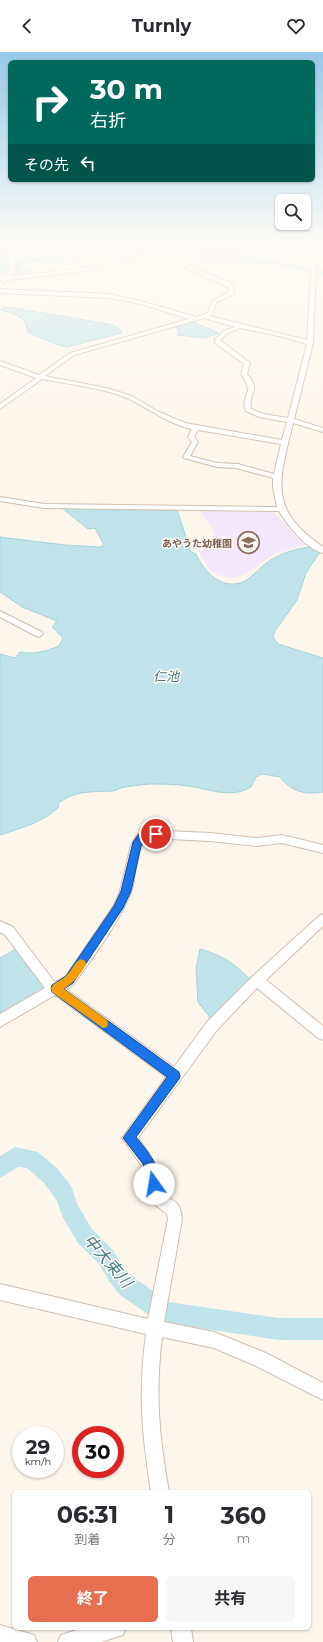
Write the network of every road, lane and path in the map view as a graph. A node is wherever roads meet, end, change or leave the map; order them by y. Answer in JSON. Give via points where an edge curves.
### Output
{"nodes":[{"id":1,"x":182,"y":315,"type":"edge"},
{"id":2,"x":313,"y":315,"type":"edge"},
{"id":3,"x":205,"y":317,"type":"joint"},
{"id":4,"x":195,"y":319,"type":"junction"},
{"id":5,"x":237,"y":328,"type":"dead end"},
{"id":6,"x":310,"y":343,"type":"junction"},
{"id":7,"x":0,"y":363,"type":"edge"},
{"id":8,"x":39,"y":377,"type":"junction"},
{"id":9,"x":0,"y":407,"type":"edge"},
{"id":10,"x":290,"y":421,"type":"junction"},
{"id":11,"x":196,"y":428,"type":"junction"},
{"id":12,"x":323,"y":430,"type":"edge"},
{"id":13,"x":285,"y":443,"type":"junction"},
{"id":14,"x":276,"y":477,"type":"junction"},
{"id":15,"x":0,"y":499,"type":"edge"},
{"id":16,"x":281,"y":509,"type":"junction"},
{"id":17,"x":323,"y":551,"type":"edge"},
{"id":18,"x":0,"y":614,"type":"edge"},
{"id":19,"x":39,"y":634,"type":"dead end"},
{"id":20,"x":323,"y":849,"type":"edge"},
{"id":21,"x":323,"y":919,"type":"edge"},
{"id":22,"x":0,"y":926,"type":"edge"},
{"id":23,"x":257,"y":980,"type":"junction"},
{"id":24,"x":56,"y":988,"type":"junction"},
{"id":25,"x":0,"y":1021,"type":"edge"},
{"id":26,"x":323,"y":1034,"type":"edge"},
{"id":27,"x":175,"y":1076,"type":"junction"},
{"id":28,"x":0,"y":1292,"type":"edge"},
{"id":29,"x":156,"y":1316,"type":"junction"},
{"id":30,"x":323,"y":1392,"type":"edge"},
{"id":31,"x":160,"y":1490,"type":"edge"},
{"id":32,"x":109,"y":1630,"type":"edge"},
{"id":33,"x":181,"y":1630,"type":"edge"},
{"id":34,"x":0,"y":1635,"type":"edge"},
{"id":35,"x":27,"y":1642,"type":"edge"},
{"id":36,"x":68,"y":1642,"type":"edge"},
{"id":37,"x":183,"y":1642,"type":"edge"}],
"edges":[{"from":1,"to":4,"type":"street"},
{"from":2,"to":6,"type":"street"},
{"from":3,"to":4,"type":"street"},
{"from":3,"to":6,"type":"street"},
{"from":4,"to":8,"type":"street","via":[[125,341],[76,352]]},
{"from":5,"to":10,"type":"street","via":[[217,340],[247,364],[244,374],[253,388],[248,410],[261,416]]},
{"from":6,"to":10,"type":"street","via":[[306,367]]},
{"from":7,"to":8,"type":"street"},
{"from":8,"to":9,"type":"street"},
{"from":8,"to":11,"type":"street","via":[[130,397],[170,420]]},
{"from":10,"to":12,"type":"street"},
{"from":10,"to":13,"type":"street"},
{"from":11,"to":13,"type":"street"},
{"from":11,"to":14,"type":"street","via":[[191,437],[195,446],[186,457],[217,465],[238,466]]},
{"from":13,"to":14,"type":"street"},
{"from":14,"to":16,"type":"street","via":[[275,488]]},
{"from":15,"to":16,"type":"street","via":[[36,505],[73,507]]},
{"from":16,"to":17,"type":"street","via":[[297,530]]},
{"from":18,"to":19,"type":"street"},
{"from":20,"to":24,"type":"street","via":[[282,839],[257,842],[147,834],[136,845],[126,891],[118,908],[70,980]]},
{"from":21,"to":23,"type":"street"},
{"from":22,"to":24,"type":"street","via":[[9,931],[49,984]]},
{"from":23,"to":26,"type":"street"},
{"from":23,"to":27,"type":"street","via":[[212,1026]]},
{"from":24,"to":25,"type":"street"},
{"from":24,"to":27,"type":"street"},
{"from":27,"to":29,"type":"street","via":[[129,1138],[148,1162],[153,1176],[154,1192],[174,1210],[175,1219]]},
{"from":28,"to":29,"type":"street"},
{"from":29,"to":30,"type":"street","via":[[233,1347]]},
{"from":29,"to":31,"type":"street","via":[[150,1373],[151,1438]]},
{"from":32,"to":36,"type":"street"},
{"from":33,"to":37,"type":"street"},
{"from":34,"to":35,"type":"street"}]}
